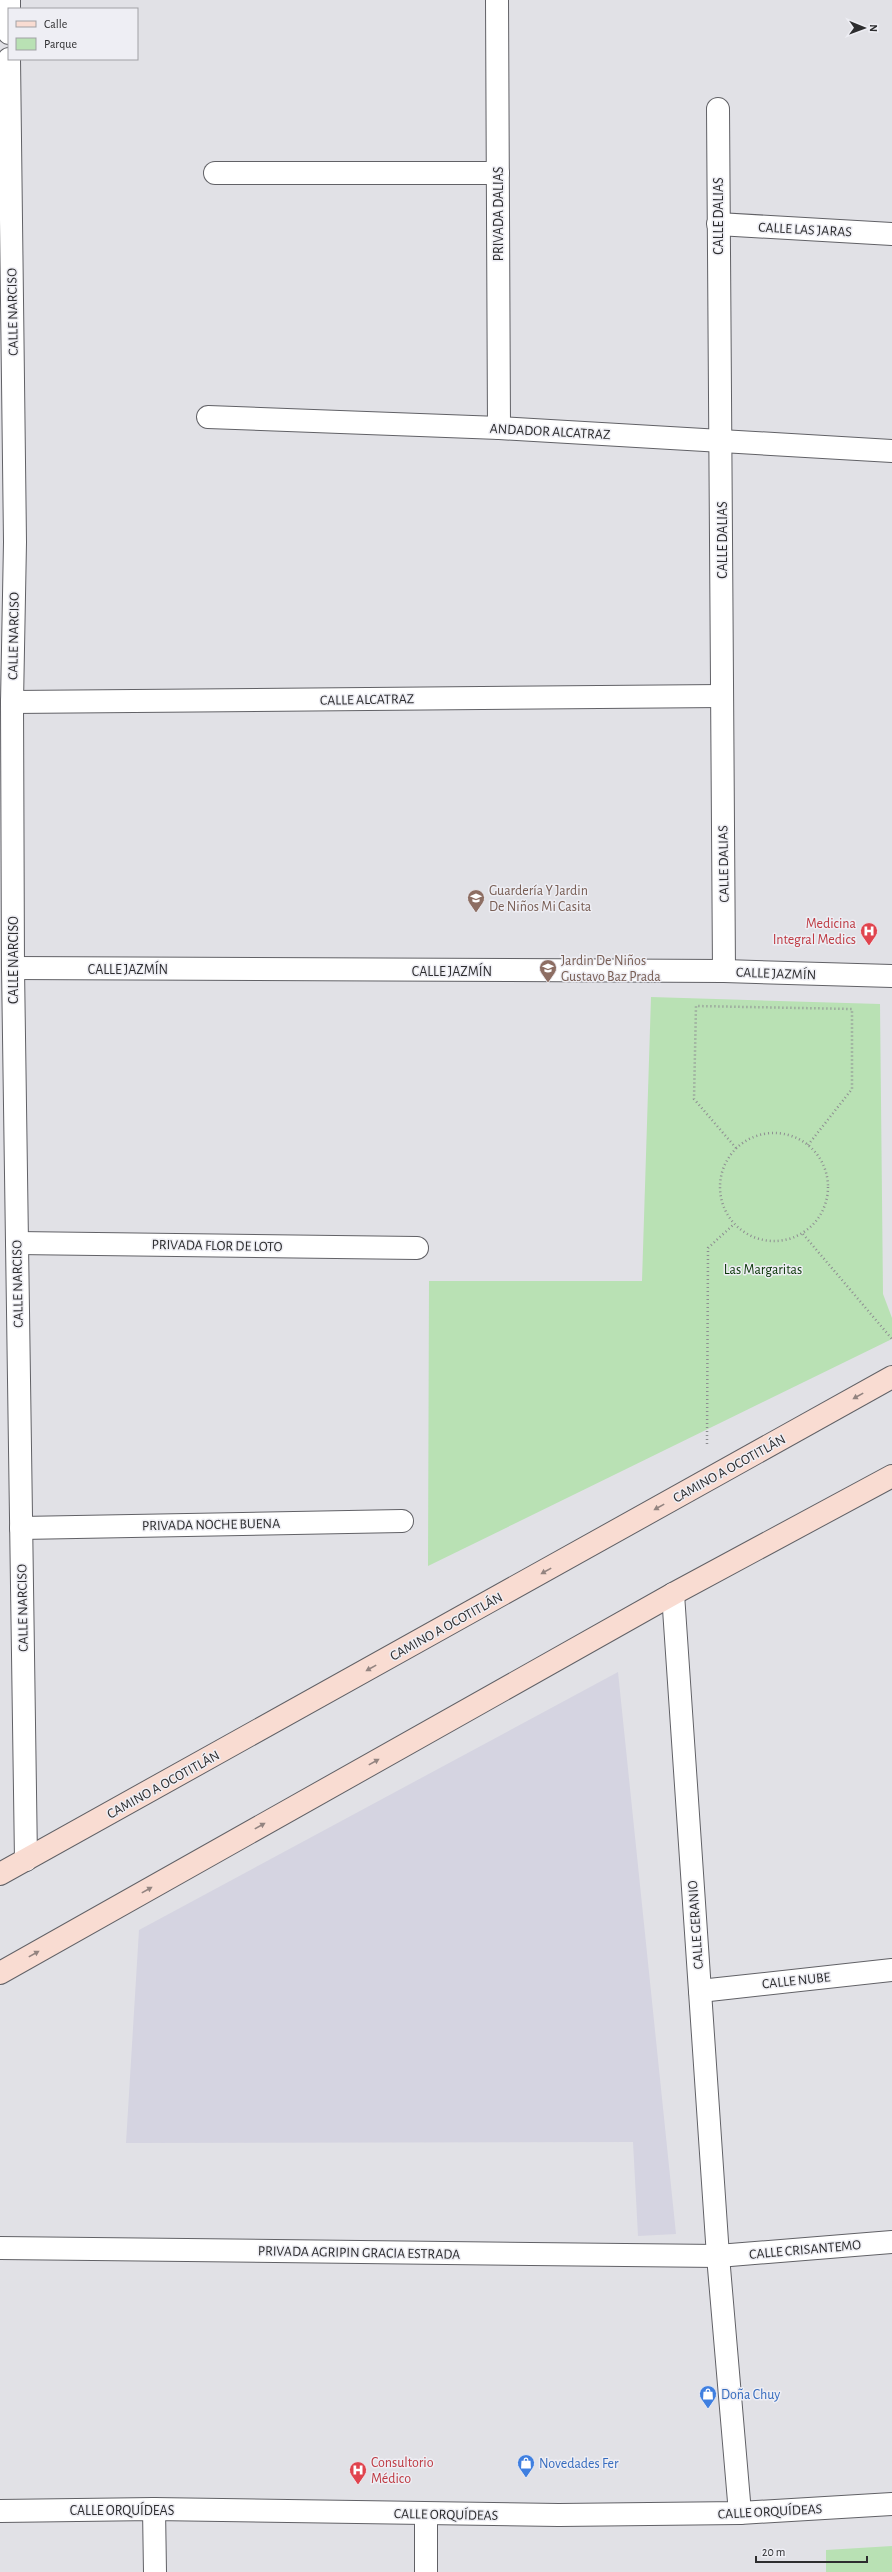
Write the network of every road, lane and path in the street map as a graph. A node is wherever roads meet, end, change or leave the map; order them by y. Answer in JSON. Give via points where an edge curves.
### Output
{"nodes":[{"id":1,"x":497,"y":0,"type":"edge"},
{"id":2,"x":9,"y":60,"type":"edge"},
{"id":3,"x":718,"y":110,"type":"dead end"},
{"id":4,"x":215,"y":173,"type":"dead end"},
{"id":5,"x":498,"y":173,"type":"junction"},
{"id":6,"x":718,"y":224,"type":"junction"},
{"id":7,"x":892,"y":234,"type":"edge"},
{"id":8,"x":208,"y":417,"type":"dead end"},
{"id":9,"x":499,"y":428,"type":"junction"},
{"id":10,"x":722,"y":441,"type":"junction"},
{"id":11,"x":892,"y":451,"type":"edge"},
{"id":12,"x":722,"y":696,"type":"junction"},
{"id":13,"x":12,"y":702,"type":"junction"},
{"id":14,"x":13,"y":968,"type":"junction"},
{"id":15,"x":724,"y":971,"type":"junction"},
{"id":16,"x":892,"y":976,"type":"edge"},
{"id":17,"x":808,"y":1145,"type":"junction"},
{"id":18,"x":736,"y":1148,"type":"junction"},
{"id":19,"x":733,"y":1225,"type":"junction"},
{"id":20,"x":803,"y":1234,"type":"junction"},
{"id":21,"x":17,"y":1243,"type":"junction"},
{"id":22,"x":417,"y":1248,"type":"dead end"},
{"id":23,"x":892,"y":1339,"type":"edge"},
{"id":24,"x":892,"y":1377,"type":"edge"},
{"id":25,"x":892,"y":1476,"type":"edge"},
{"id":26,"x":707,"y":1481,"type":"junction"},
{"id":27,"x":402,"y":1521,"type":"dead end"},
{"id":28,"x":21,"y":1528,"type":"junction"},
{"id":29,"x":673,"y":1594,"type":"junction"},
{"id":30,"x":26,"y":1860,"type":"junction"},
{"id":31,"x":0,"y":1874,"type":"edge"},
{"id":32,"x":892,"y":1970,"type":"edge"},
{"id":33,"x":0,"y":1973,"type":"edge"},
{"id":34,"x":700,"y":1991,"type":"junction"},
{"id":35,"x":892,"y":2242,"type":"edge"},
{"id":36,"x":0,"y":2248,"type":"edge"},
{"id":37,"x":718,"y":2256,"type":"junction"},
{"id":38,"x":892,"y":2504,"type":"edge"},
{"id":39,"x":154,"y":2509,"type":"junction"},
{"id":40,"x":0,"y":2511,"type":"edge"},
{"id":41,"x":740,"y":2513,"type":"junction"},
{"id":42,"x":426,"y":2514,"type":"junction"},
{"id":43,"x":156,"y":2572,"type":"edge"},
{"id":44,"x":426,"y":2572,"type":"edge"}],
"edges":[{"from":1,"to":5,"type":"street","name":"PRIVADA DALIAS"},
{"from":2,"to":13,"type":"street","name":"CALLE NARCISO","via":[[15,542]]},
{"from":3,"to":6,"type":"street","name":"CALLE DALIAS"},
{"from":4,"to":5,"type":"street"},
{"from":5,"to":9,"type":"street","name":"PRIVADA DALIAS"},
{"from":6,"to":7,"type":"street","name":"CALLE LAS JARAS"},
{"from":6,"to":10,"type":"street","name":"CALLE DALIAS"},
{"from":8,"to":9,"type":"street","name":"ANDADOR ALCATRAZ"},
{"from":9,"to":10,"type":"street","name":"ANDADOR ALCATRAZ"},
{"from":10,"to":11,"type":"street","name":"ANDADOR ALCATRAZ"},
{"from":10,"to":12,"type":"street","name":"CALLE DALIAS"},
{"from":12,"to":13,"type":"street","name":"CALLE ALCATRAZ"},
{"from":12,"to":15,"type":"street","name":"CALLE DALIAS"},
{"from":13,"to":14,"type":"street","name":"CALLE NARCISO"},
{"from":14,"to":15,"type":"street","name":"CALLE JAZMÍN"},
{"from":14,"to":21,"type":"street","name":"CALLE NARCISO"},
{"from":15,"to":16,"type":"street","name":"CALLE JAZMÍN"},
{"from":17,"to":18,"type":"path","via":[[791,1135],[771,1133],[752,1137]]},
{"from":17,"to":18,"type":"path","via":[[852,1089],[852,1008],[696,1006],[694,1099]]},
{"from":17,"to":20,"type":"path","via":[[822,1162],[828,1183],[825,1205],[814,1224]]},
{"from":18,"to":19,"type":"path","via":[[724,1166],[719,1188],[724,1210]]},
{"from":19,"to":20,"type":"path","via":[[754,1239],[776,1242]]},
{"from":19,"to":26,"type":"path","via":[[708,1248]]},
{"from":20,"to":23,"type":"path"},
{"from":21,"to":22,"type":"street","name":"PRIVADA FLOR DE LOTO"},
{"from":21,"to":28,"type":"street","name":"CALLE NARCISO"},
{"from":24,"to":26,"type":"main road","name":"CAMINO A OCOTITLÁN","one_way":true},
{"from":25,"to":29,"type":"main road"},
{"from":26,"to":30,"type":"main road","name":"CAMINO A OCOTITLÁN","one_way":true},
{"from":27,"to":28,"type":"street","name":"PRIVADA NOCHE BUENA"},
{"from":28,"to":30,"type":"street","name":"CALLE NARCISO"},
{"from":33,"to":29,"type":"main road","one_way":true},
{"from":29,"to":34,"type":"street","name":"CALLE GERANIO"},
{"from":30,"to":31,"type":"main road","name":"CAMINO A OCOTITLÁN"},
{"from":32,"to":34,"type":"street","name":"CALLE NUBE"},
{"from":34,"to":37,"type":"street","name":"CALLE GERANIO"},
{"from":35,"to":37,"type":"street","name":"CALLE CRISANTEMO"},
{"from":36,"to":37,"type":"street","name":"PRIVADA AGRIPIN GRACIA ESTRADA"},
{"from":37,"to":41,"type":"street","name":"CALLE GERANIO"},
{"from":38,"to":41,"type":"street","name":"CALLE ORQUÍDEAS"},
{"from":39,"to":40,"type":"street","name":"CALLE ORQUÍDEAS"},
{"from":39,"to":42,"type":"street","name":"CALLE ORQUÍDEAS"},
{"from":39,"to":43,"type":"street"},
{"from":41,"to":42,"type":"street","name":"CALLE ORQUÍDEAS"},
{"from":42,"to":44,"type":"street"}]}
